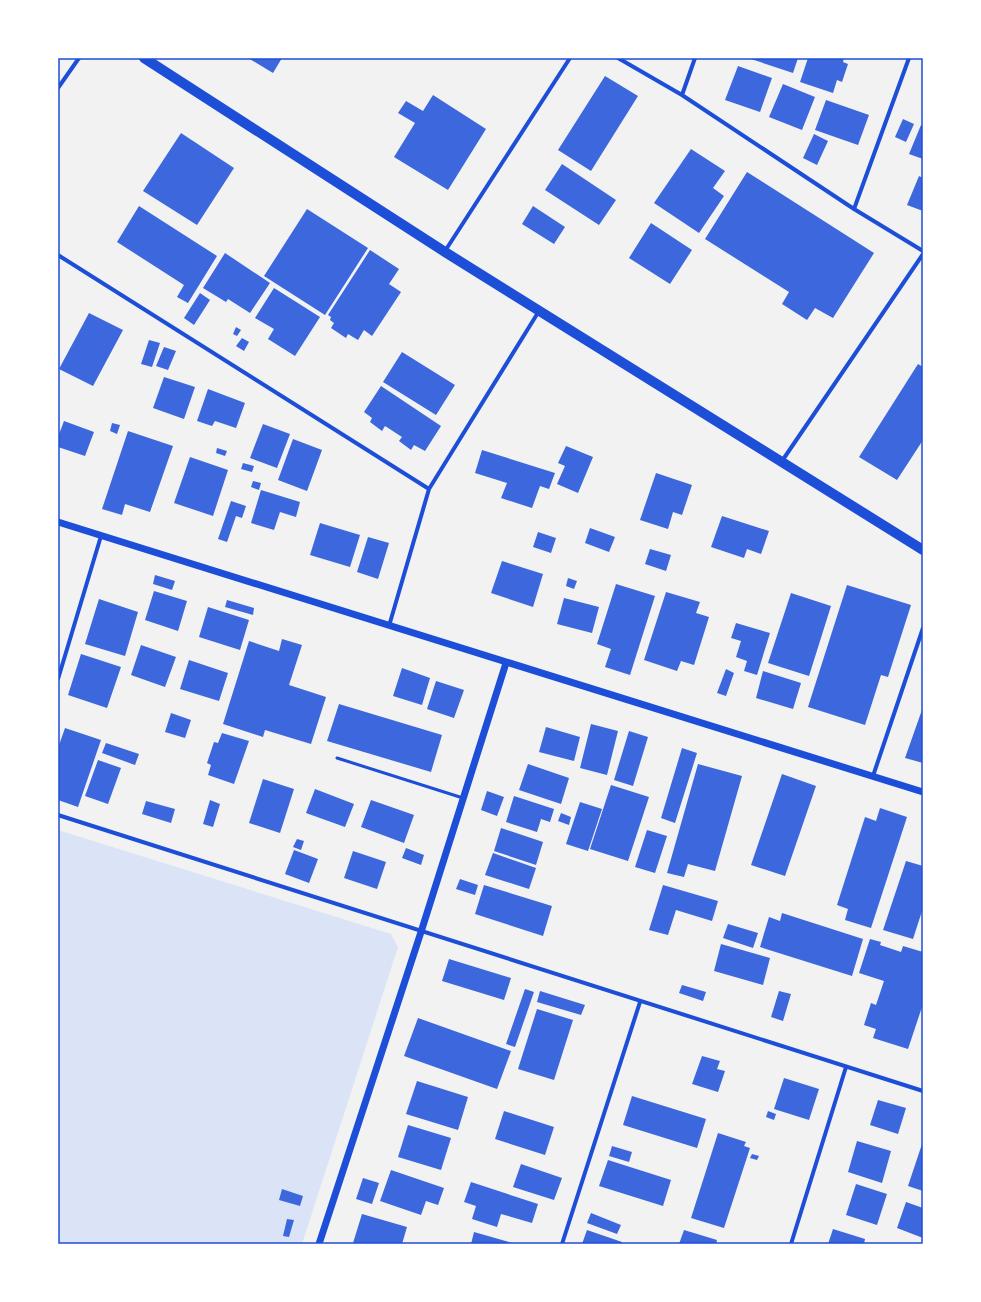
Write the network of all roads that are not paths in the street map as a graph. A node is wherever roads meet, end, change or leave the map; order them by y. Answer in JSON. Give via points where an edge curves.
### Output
{"nodes":[{"id":1,"x":79,"y":58,"type":"edge"},
{"id":2,"x":144,"y":58,"type":"edge"},
{"id":3,"x":570,"y":58,"type":"edge"},
{"id":4,"x":618,"y":58,"type":"edge"},
{"id":5,"x":695,"y":58,"type":"edge"},
{"id":6,"x":909,"y":58,"type":"edge"},
{"id":7,"x":58,"y":88,"type":"edge"},
{"id":8,"x":682,"y":95,"type":"junction"},
{"id":9,"x":854,"y":209,"type":"junction"},
{"id":10,"x":445,"y":252,"type":"junction"},
{"id":11,"x":923,"y":253,"type":"edge"},
{"id":12,"x":58,"y":255,"type":"edge"},
{"id":13,"x":540,"y":310,"type":"junction"},
{"id":14,"x":781,"y":462,"type":"junction"},
{"id":15,"x":429,"y":489,"type":"junction"},
{"id":16,"x":58,"y":522,"type":"edge"},
{"id":17,"x":101,"y":536,"type":"junction"},
{"id":18,"x":923,"y":550,"type":"edge"},
{"id":19,"x":389,"y":626,"type":"junction"},
{"id":20,"x":923,"y":628,"type":"edge"},
{"id":21,"x":506,"y":663,"type":"junction"},
{"id":22,"x":58,"y":678,"type":"edge"},
{"id":23,"x":337,"y":758,"type":"dead end"},
{"id":24,"x":873,"y":776,"type":"junction"},
{"id":25,"x":923,"y":792,"type":"edge"},
{"id":26,"x":463,"y":798,"type":"junction"},
{"id":27,"x":58,"y":815,"type":"edge"},
{"id":28,"x":421,"y":932,"type":"junction"},
{"id":29,"x":640,"y":1002,"type":"junction"},
{"id":30,"x":846,"y":1067,"type":"junction"},
{"id":31,"x":923,"y":1091,"type":"edge"},
{"id":32,"x":319,"y":1244,"type":"edge"},
{"id":33,"x":562,"y":1244,"type":"edge"},
{"id":34,"x":791,"y":1244,"type":"edge"}],
"edges":[{"from":1,"to":7,"type":"street"},
{"from":2,"to":10,"type":"main road"},
{"from":3,"to":10,"type":"street"},
{"from":4,"to":8,"type":"street"},
{"from":5,"to":8,"type":"street"},
{"from":6,"to":9,"type":"street"},
{"from":8,"to":9,"type":"street"},
{"from":9,"to":11,"type":"street"},
{"from":10,"to":13,"type":"main road"},
{"from":11,"to":14,"type":"street"},
{"from":12,"to":15,"type":"street"},
{"from":13,"to":14,"type":"main road"},
{"from":13,"to":15,"type":"street"},
{"from":14,"to":18,"type":"main road"},
{"from":15,"to":19,"type":"street"},
{"from":16,"to":17,"type":"street"},
{"from":17,"to":19,"type":"street"},
{"from":17,"to":22,"type":"street"},
{"from":19,"to":21,"type":"street"},
{"from":20,"to":24,"type":"street"},
{"from":21,"to":24,"type":"street"},
{"from":21,"to":26,"type":"street"},
{"from":23,"to":26,"type":"lane"},
{"from":24,"to":25,"type":"street"},
{"from":26,"to":28,"type":"street"},
{"from":27,"to":28,"type":"street"},
{"from":28,"to":29,"type":"street"},
{"from":28,"to":32,"type":"street"},
{"from":29,"to":30,"type":"street"},
{"from":29,"to":33,"type":"street"},
{"from":30,"to":31,"type":"street"},
{"from":30,"to":34,"type":"street"}]}
